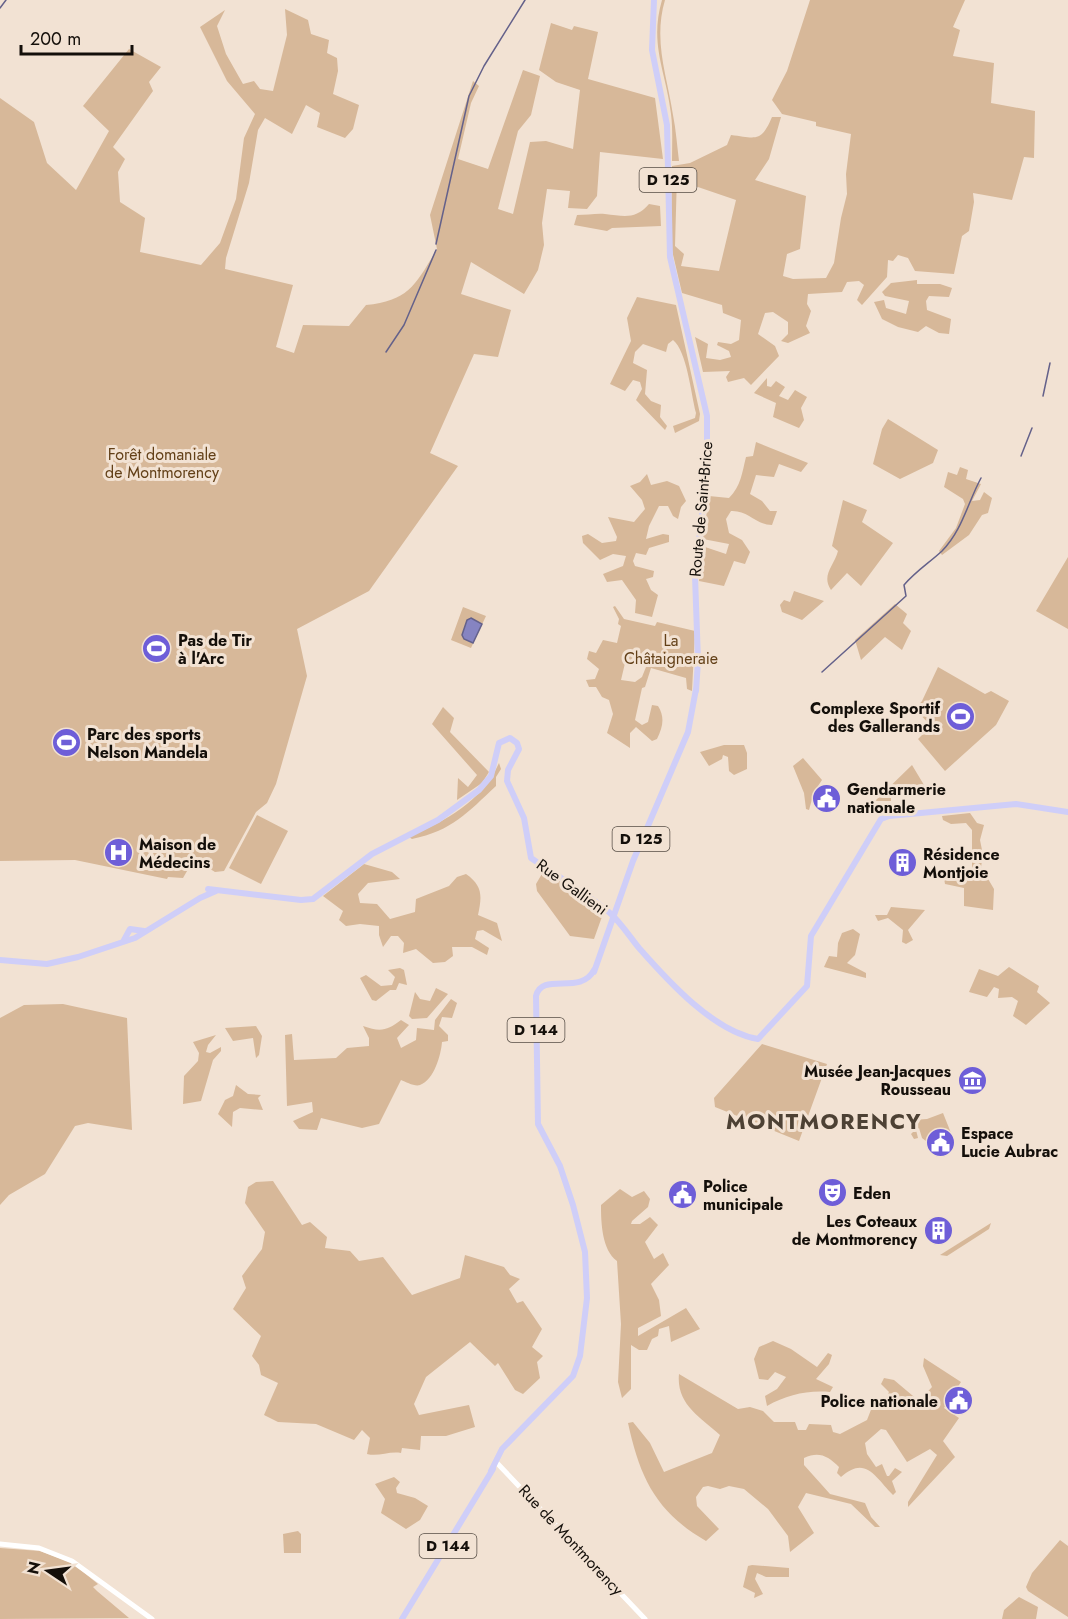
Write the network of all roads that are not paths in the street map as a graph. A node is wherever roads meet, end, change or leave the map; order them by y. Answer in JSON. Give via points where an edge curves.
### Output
{"nodes":[{"id":1,"x":655,"y":0,"type":"edge"},
{"id":2,"x":1068,"y":812,"type":"edge"},
{"id":3,"x":613,"y":916,"type":"junction"},
{"id":4,"x":0,"y":960,"type":"edge"},
{"id":5,"x":496,"y":1461,"type":"junction"},
{"id":6,"x":0,"y":1544,"type":"edge"},
{"id":7,"x":152,"y":1619,"type":"edge"},
{"id":8,"x":402,"y":1619,"type":"edge"},
{"id":9,"x":645,"y":1619,"type":"edge"}],
"edges":[{"from":1,"to":3,"type":"main road","name":"Route de Saint-Brice","number":"D 125","via":[[651,21],[653,56],[667,125],[670,257],[707,422],[707,470],[695,597],[700,654],[691,713]]},
{"from":2,"to":3,"type":"main road","name":"Rue Gallieni","via":[[1014,804],[898,816],[872,832],[812,936],[805,989],[758,1039],[737,1033],[690,1001]]},
{"from":3,"to":4,"type":"main road","name":"Rue Gallieni","via":[[567,879],[531,858],[524,818],[507,781],[519,749],[516,741],[508,738],[499,743],[491,776],[479,790],[438,820],[372,854],[311,897],[208,893],[110,947],[54,963]]},
{"from":3,"to":5,"type":"main road","number":"D 144","via":[[594,970],[586,980],[546,984],[536,994],[539,1128],[567,1183],[586,1260],[587,1298],[579,1359],[573,1376]]},
{"from":5,"to":8,"type":"main road","number":"D 144"},
{"from":5,"to":9,"type":"street","name":"Rue de Montmorency"},
{"from":6,"to":7,"type":"street","via":[[43,1550],[67,1559]]}]}
